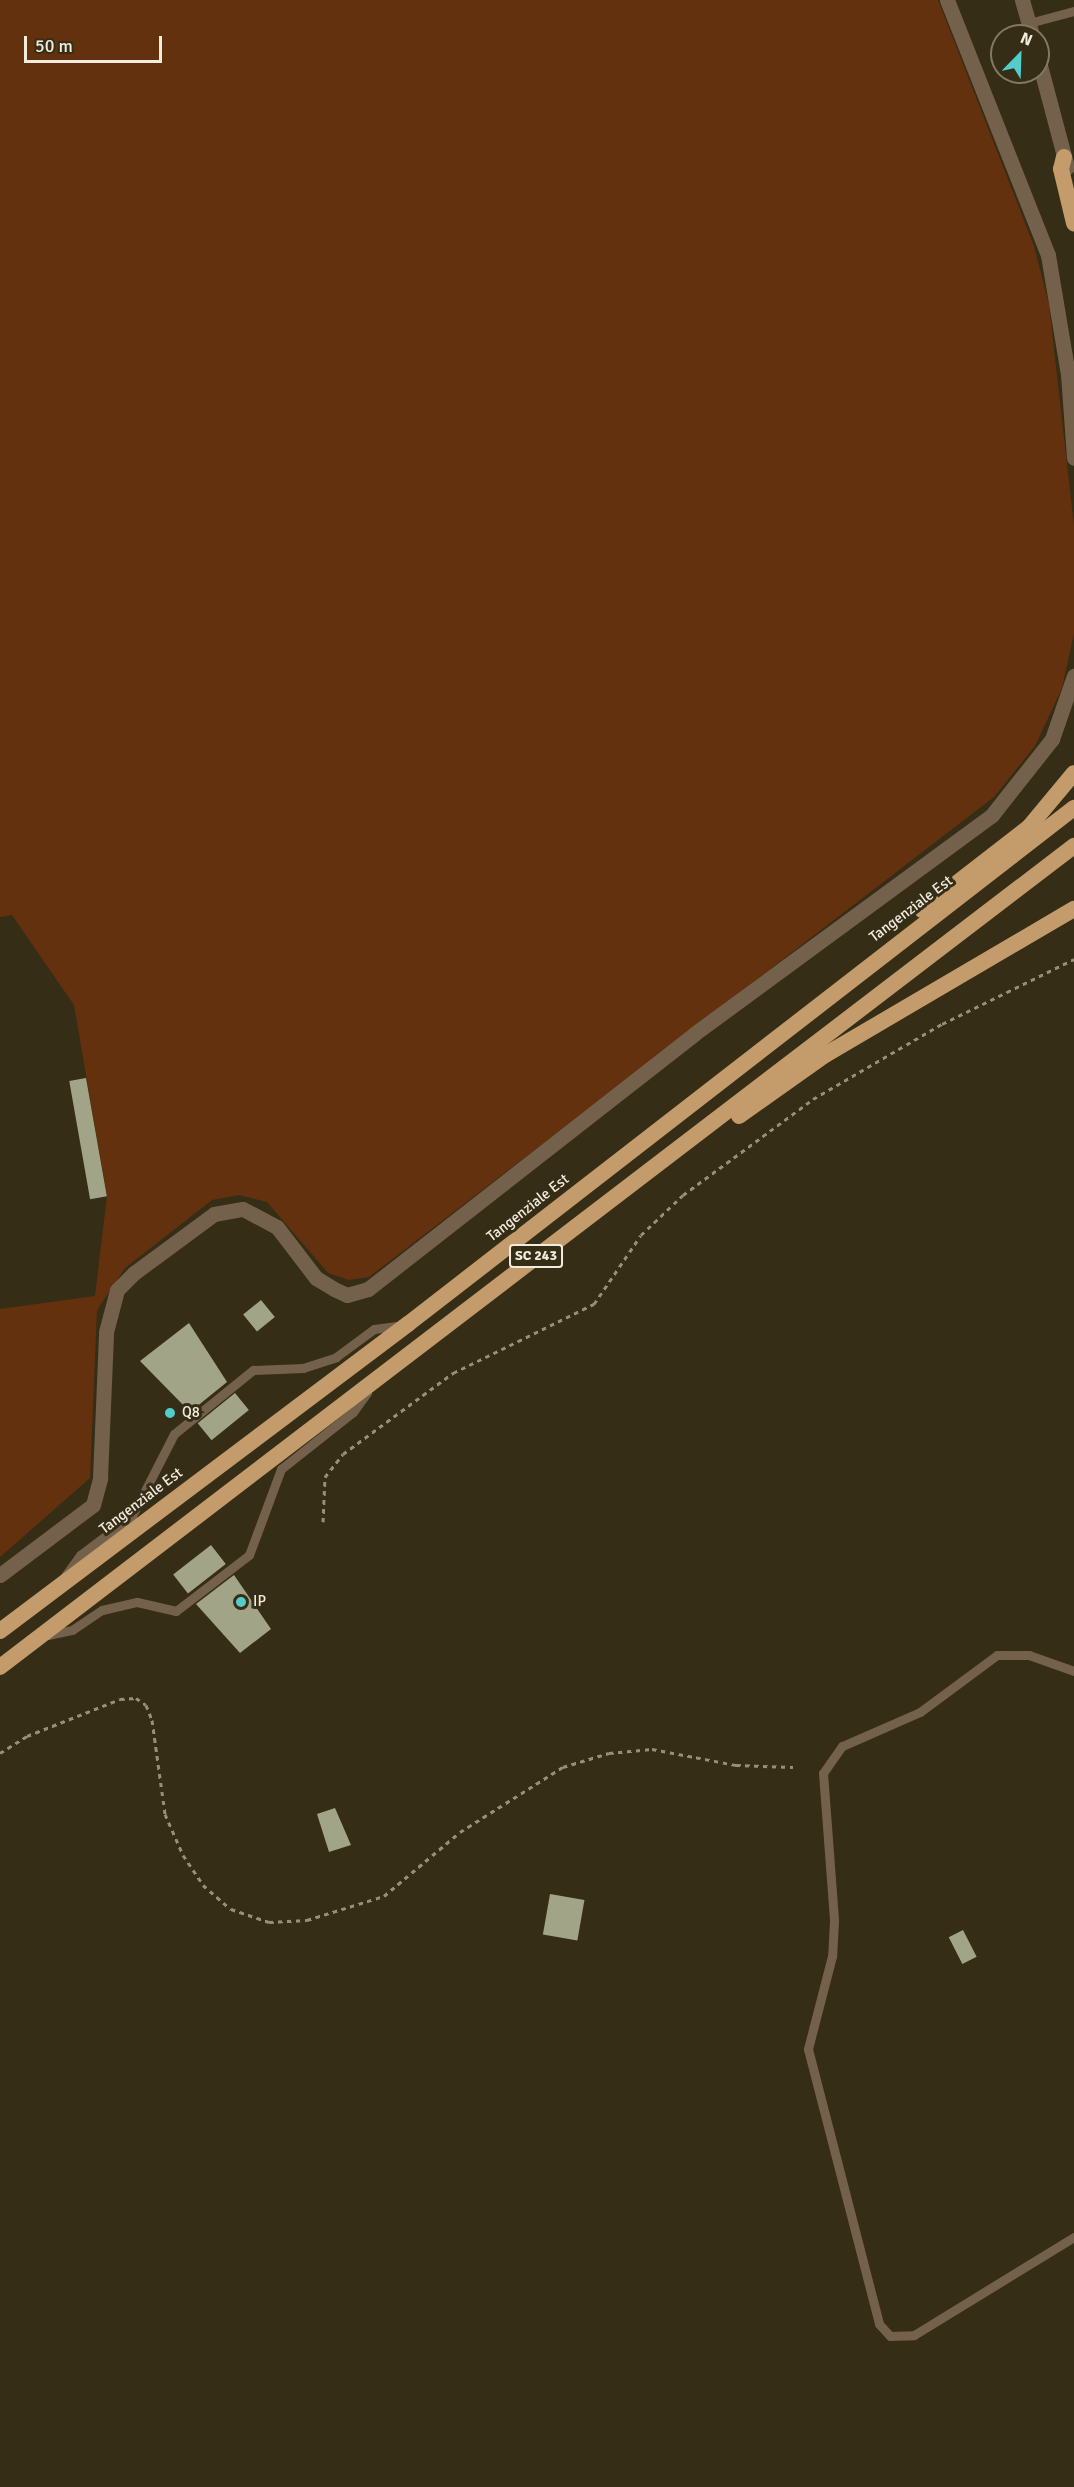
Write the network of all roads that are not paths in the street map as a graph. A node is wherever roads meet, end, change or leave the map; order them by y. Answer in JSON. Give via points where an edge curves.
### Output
{"nodes":[{"id":1,"x":947,"y":0,"type":"edge"},
{"id":2,"x":1022,"y":0,"type":"edge"},
{"id":3,"x":1074,"y":11,"type":"edge"},
{"id":4,"x":1029,"y":24,"type":"edge"},
{"id":5,"x":1043,"y":24,"type":"edge"},
{"id":6,"x":1045,"y":84,"type":"edge"},
{"id":7,"x":1064,"y":157,"type":"junction"},
{"id":8,"x":1074,"y":190,"type":"edge"},
{"id":9,"x":1074,"y":223,"type":"edge"},
{"id":10,"x":1074,"y":458,"type":"edge"},
{"id":11,"x":1074,"y":676,"type":"edge"},
{"id":12,"x":1074,"y":773,"type":"edge"},
{"id":13,"x":1074,"y":808,"type":"edge"},
{"id":14,"x":1074,"y":846,"type":"edge"},
{"id":15,"x":1074,"y":909,"type":"edge"},
{"id":16,"x":840,"y":986,"type":"junction"},
{"id":17,"x":594,"y":1212,"type":"junction"},
{"id":18,"x":408,"y":1324,"type":"junction"},
{"id":19,"x":382,"y":1373,"type":"junction"},
{"id":20,"x":0,"y":1575,"type":"edge"},
{"id":21,"x":57,"y":1587,"type":"junction"},
{"id":22,"x":0,"y":1631,"type":"edge"},
{"id":23,"x":36,"y":1637,"type":"junction"},
{"id":24,"x":0,"y":1667,"type":"edge"},
{"id":25,"x":1074,"y":1671,"type":"edge"},
{"id":26,"x":1074,"y":2237,"type":"edge"}],
"edges":[{"from":1,"to":10,"type":"street","via":[[1048,255],[1068,375]]},
{"from":2,"to":4,"type":"street"},
{"from":3,"to":5,"type":"lane"},
{"from":6,"to":7,"type":"street"},
{"from":7,"to":8,"type":"street"},
{"from":7,"to":9,"type":"highway","via":[[1061,169]]},
{"from":11,"to":20,"type":"street","via":[[1052,739],[992,815],[694,1034],[368,1289],[347,1295],[333,1289],[316,1278],[277,1227],[243,1209],[214,1214],[134,1273],[117,1290],[106,1332],[100,1478],[93,1504]]},
{"from":12,"to":16,"type":"highway","via":[[1029,827],[871,949]]},
{"from":13,"to":16,"type":"highway","name":"Tangenziale Est"},
{"from":14,"to":17,"type":"highway","number":"SC 243"},
{"from":15,"to":17,"type":"highway","via":[[825,1055],[627,1197]]},
{"from":16,"to":18,"type":"highway","name":"Tangenziale Est"},
{"from":17,"to":19,"type":"highway","number":"SC 243"},
{"from":18,"to":21,"type":"highway","name":"Tangenziale Est"},
{"from":18,"to":21,"type":"lane","via":[[374,1329],[336,1357],[303,1368],[253,1370],[174,1434],[132,1516],[80,1555]]},
{"from":19,"to":23,"type":"highway","number":"SC 243"},
{"from":19,"to":23,"type":"lane","via":[[353,1412],[282,1469],[249,1555],[176,1611],[137,1602],[102,1610],[72,1630]]},
{"from":21,"to":22,"type":"highway","name":"Tangenziale Est"},
{"from":23,"to":24,"type":"highway","number":"SC 243"},
{"from":25,"to":26,"type":"lane","via":[[1029,1655],[997,1655],[920,1712],[842,1746],[823,1773],[834,1921],[832,1956],[808,2049],[879,2324],[890,2337],[914,2335]]}]}
